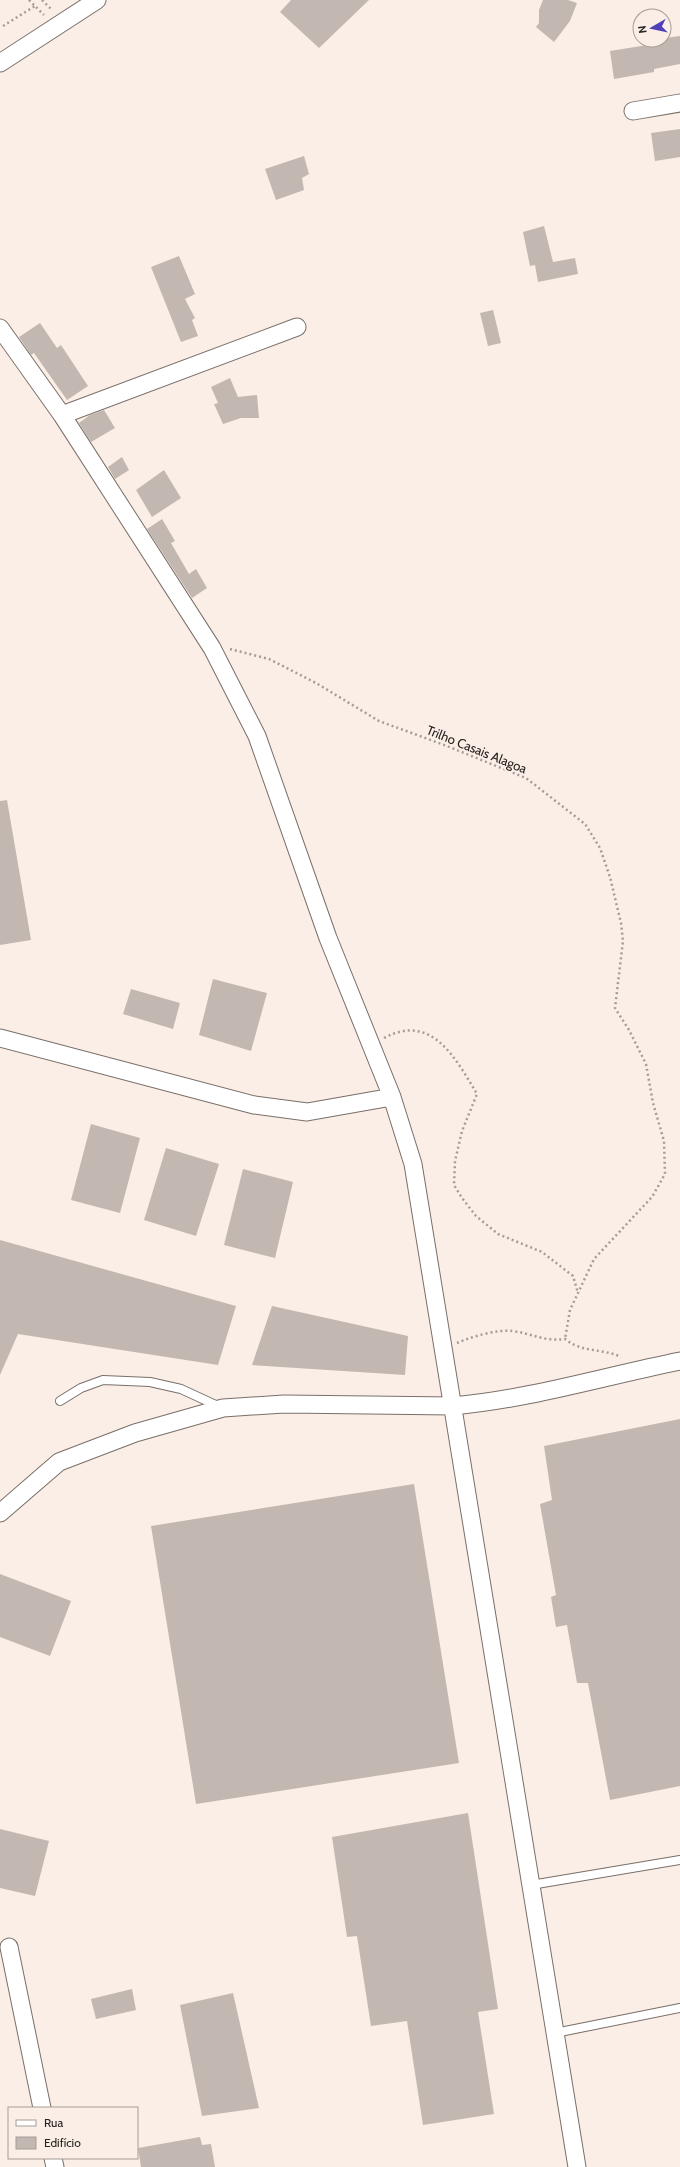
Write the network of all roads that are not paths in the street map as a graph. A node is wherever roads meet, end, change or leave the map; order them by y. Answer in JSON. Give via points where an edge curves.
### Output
{"nodes":[{"id":1,"x":97,"y":0,"type":"edge"},
{"id":2,"x":0,"y":63,"type":"edge"},
{"id":3,"x":680,"y":103,"type":"edge"},
{"id":4,"x":633,"y":111,"type":"dead end"},
{"id":5,"x":297,"y":327,"type":"dead end"},
{"id":6,"x":0,"y":328,"type":"edge"},
{"id":7,"x":62,"y":415,"type":"junction"},
{"id":8,"x":0,"y":1038,"type":"edge"},
{"id":9,"x":392,"y":1097,"type":"junction"},
{"id":10,"x":680,"y":1361,"type":"edge"},
{"id":11,"x":60,"y":1401,"type":"dead end"},
{"id":12,"x":453,"y":1406,"type":"junction"},
{"id":13,"x":223,"y":1408,"type":"junction"},
{"id":14,"x":0,"y":1513,"type":"edge"},
{"id":15,"x":680,"y":1860,"type":"edge"},
{"id":16,"x":531,"y":1885,"type":"junction"},
{"id":17,"x":9,"y":1947,"type":"dead end"},
{"id":18,"x":680,"y":2008,"type":"edge"},
{"id":19,"x":555,"y":2033,"type":"junction"},
{"id":20,"x":42,"y":2107,"type":"edge"},
{"id":21,"x":577,"y":2167,"type":"edge"}],
"edges":[{"from":1,"to":2,"type":"street"},
{"from":3,"to":4,"type":"street"},
{"from":5,"to":7,"type":"street"},
{"from":6,"to":7,"type":"street"},
{"from":7,"to":9,"type":"street","via":[[209,643],[257,736],[328,938]]},
{"from":8,"to":9,"type":"street","via":[[254,1105],[307,1112]]},
{"from":9,"to":12,"type":"street","via":[[413,1164]]},
{"from":10,"to":12,"type":"street","via":[[575,1385]]},
{"from":11,"to":13,"type":"lane","via":[[81,1388],[103,1380],[150,1382],[182,1389]]},
{"from":12,"to":13,"type":"street","via":[[284,1404]]},
{"from":12,"to":16,"type":"street"},
{"from":13,"to":14,"type":"street","via":[[134,1433],[59,1462]]},
{"from":15,"to":16,"type":"lane"},
{"from":16,"to":19,"type":"street"},
{"from":17,"to":20,"type":"street"},
{"from":18,"to":19,"type":"lane"},
{"from":19,"to":21,"type":"street"}]}
